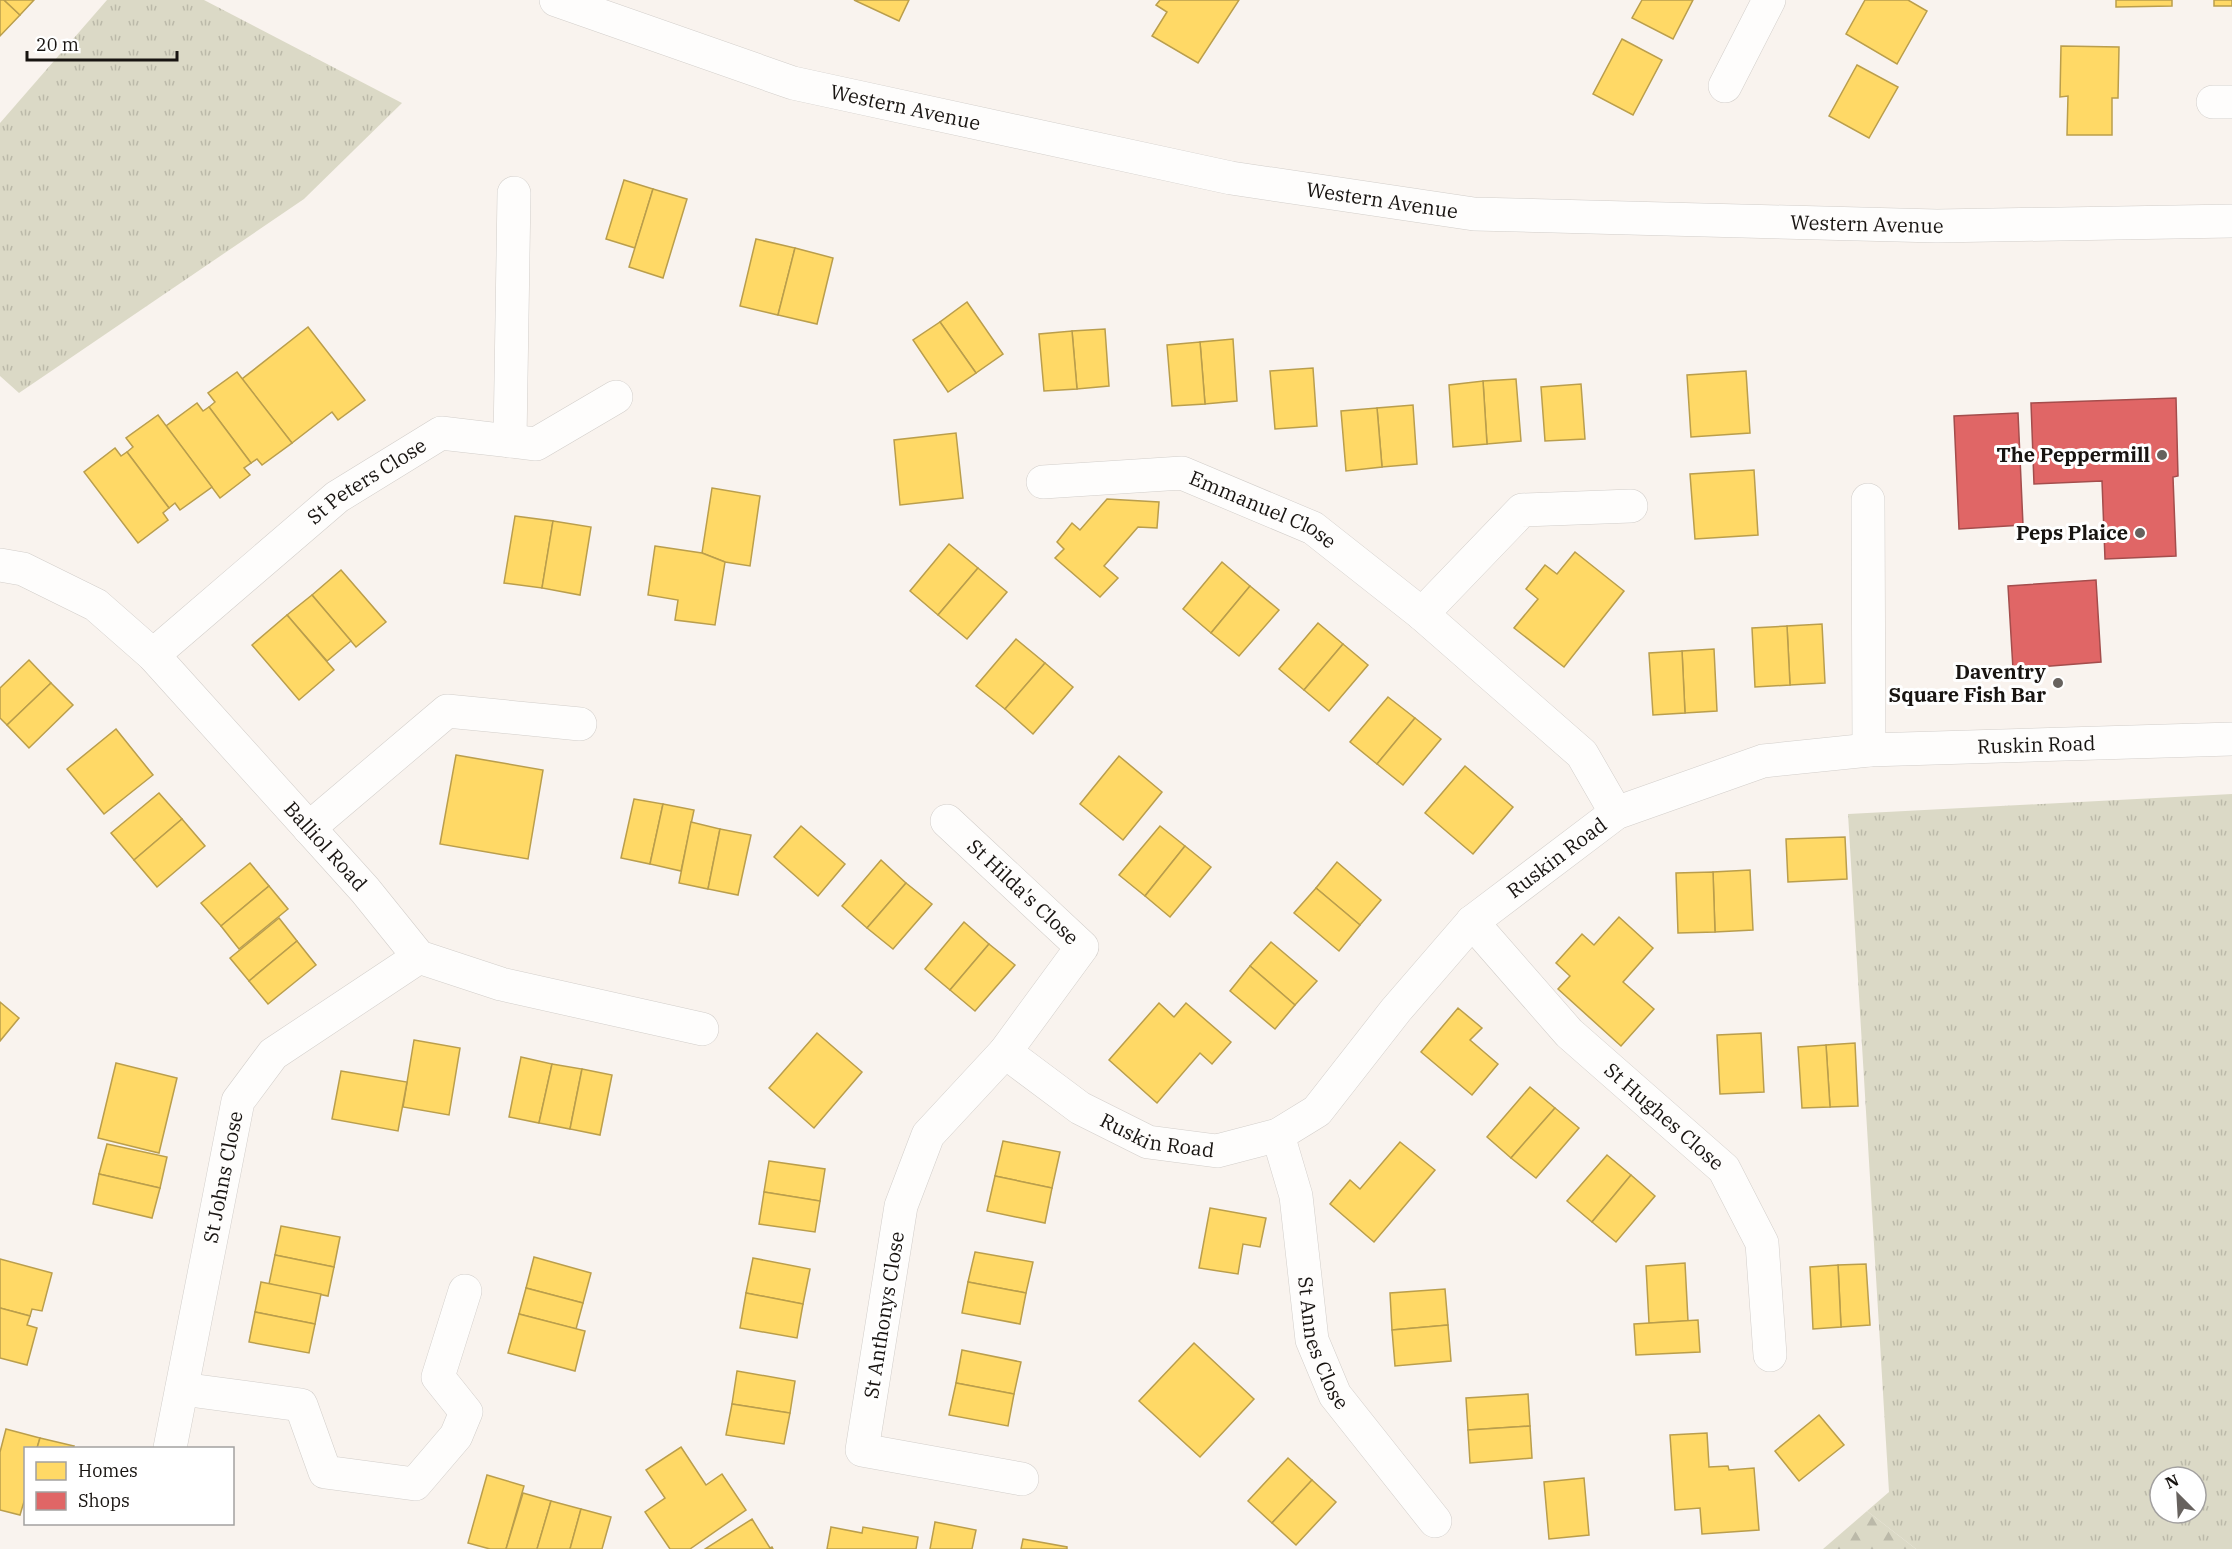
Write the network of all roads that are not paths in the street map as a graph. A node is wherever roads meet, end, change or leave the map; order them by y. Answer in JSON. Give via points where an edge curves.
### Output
{"nodes":[{"id":1,"x":556,"y":0,"type":"edge"},
{"id":2,"x":1769,"y":0,"type":"edge"},
{"id":3,"x":1725,"y":86,"type":"dead end"},
{"id":4,"x":514,"y":193,"type":"dead end"},
{"id":5,"x":2232,"y":221,"type":"edge"},
{"id":6,"x":616,"y":397,"type":"dead end"},
{"id":7,"x":510,"y":441,"type":"junction"},
{"id":8,"x":1043,"y":482,"type":"dead end"},
{"id":9,"x":1868,"y":500,"type":"dead end"},
{"id":10,"x":1631,"y":506,"type":"dead end"},
{"id":11,"x":0,"y":565,"type":"edge"},
{"id":12,"x":1422,"y":614,"type":"junction"},
{"id":13,"x":153,"y":655,"type":"junction"},
{"id":14,"x":580,"y":724,"type":"dead end"},
{"id":15,"x":2232,"y":739,"type":"edge"},
{"id":16,"x":1869,"y":750,"type":"junction"},
{"id":17,"x":1616,"y":813,"type":"junction"},
{"id":18,"x":947,"y":821,"type":"dead end"},
{"id":19,"x":309,"y":828,"type":"junction"},
{"id":20,"x":1472,"y":922,"type":"junction"},
{"id":21,"x":419,"y":957,"type":"junction"},
{"id":22,"x":702,"y":1029,"type":"dead end"},
{"id":23,"x":1005,"y":1052,"type":"junction"},
{"id":24,"x":1278,"y":1135,"type":"junction"},
{"id":25,"x":465,"y":1291,"type":"dead end"},
{"id":26,"x":1770,"y":1355,"type":"dead end"},
{"id":27,"x":182,"y":1389,"type":"junction"},
{"id":28,"x":170,"y":1447,"type":"edge"},
{"id":29,"x":1023,"y":1479,"type":"dead end"},
{"id":30,"x":1435,"y":1521,"type":"dead end"}],
"edges":[{"from":1,"to":5,"type":"street","name":"Western Avenue","via":[[793,83],[1231,178],[1474,214],[1937,226]]},
{"from":2,"to":3,"type":"street"},
{"from":4,"to":7,"type":"street"},
{"from":6,"to":7,"type":"street","name":"St Peters Close","via":[[536,444]]},
{"from":7,"to":13,"type":"street","name":"St Peters Close","via":[[441,433],[337,497]]},
{"from":8,"to":12,"type":"street","name":"Emmanuel Close","via":[[1182,474],[1313,528]]},
{"from":9,"to":16,"type":"street"},
{"from":10,"to":12,"type":"street","via":[[1522,510]]},
{"from":11,"to":13,"type":"street","name":"Balliol Road","via":[[23,569],[96,605]]},
{"from":12,"to":17,"type":"street","name":"Emmanuel Close","via":[[1582,754]]},
{"from":13,"to":19,"type":"street","name":"Balliol Road"},
{"from":14,"to":19,"type":"street","via":[[447,711]]},
{"from":15,"to":16,"type":"street","name":"Ruskin Road"},
{"from":16,"to":17,"type":"street","name":"Ruskin Road","via":[[1762,761]]},
{"from":17,"to":20,"type":"street","name":"Ruskin Road"},
{"from":18,"to":23,"type":"street","name":"St Hilda's Close","via":[[1082,947]]},
{"from":19,"to":21,"type":"street","name":"Balliol Road"},
{"from":20,"to":24,"type":"street","name":"Ruskin Road","via":[[1317,1111]]},
{"from":20,"to":26,"type":"street","name":"St Hughes Close","via":[[1569,1033],[1724,1169],[1762,1243]]},
{"from":21,"to":22,"type":"street","via":[[501,984]]},
{"from":21,"to":27,"type":"street","name":"St Johns Close","via":[[273,1054],[238,1101]]},
{"from":23,"to":24,"type":"street","name":"Ruskin Road","via":[[1080,1108],[1148,1142],[1217,1151]]},
{"from":23,"to":29,"type":"street","name":"St Anthonys Close","via":[[928,1135],[902,1206],[862,1450]]},
{"from":24,"to":30,"type":"street","name":"St Annes Close","via":[[1296,1196],[1312,1340],[1335,1395]]},
{"from":25,"to":27,"type":"street","via":[[438,1377],[466,1412],[456,1436],[415,1484],[326,1472],[301,1406]]},
{"from":27,"to":28,"type":"street","name":"St Johns Close"}]}
